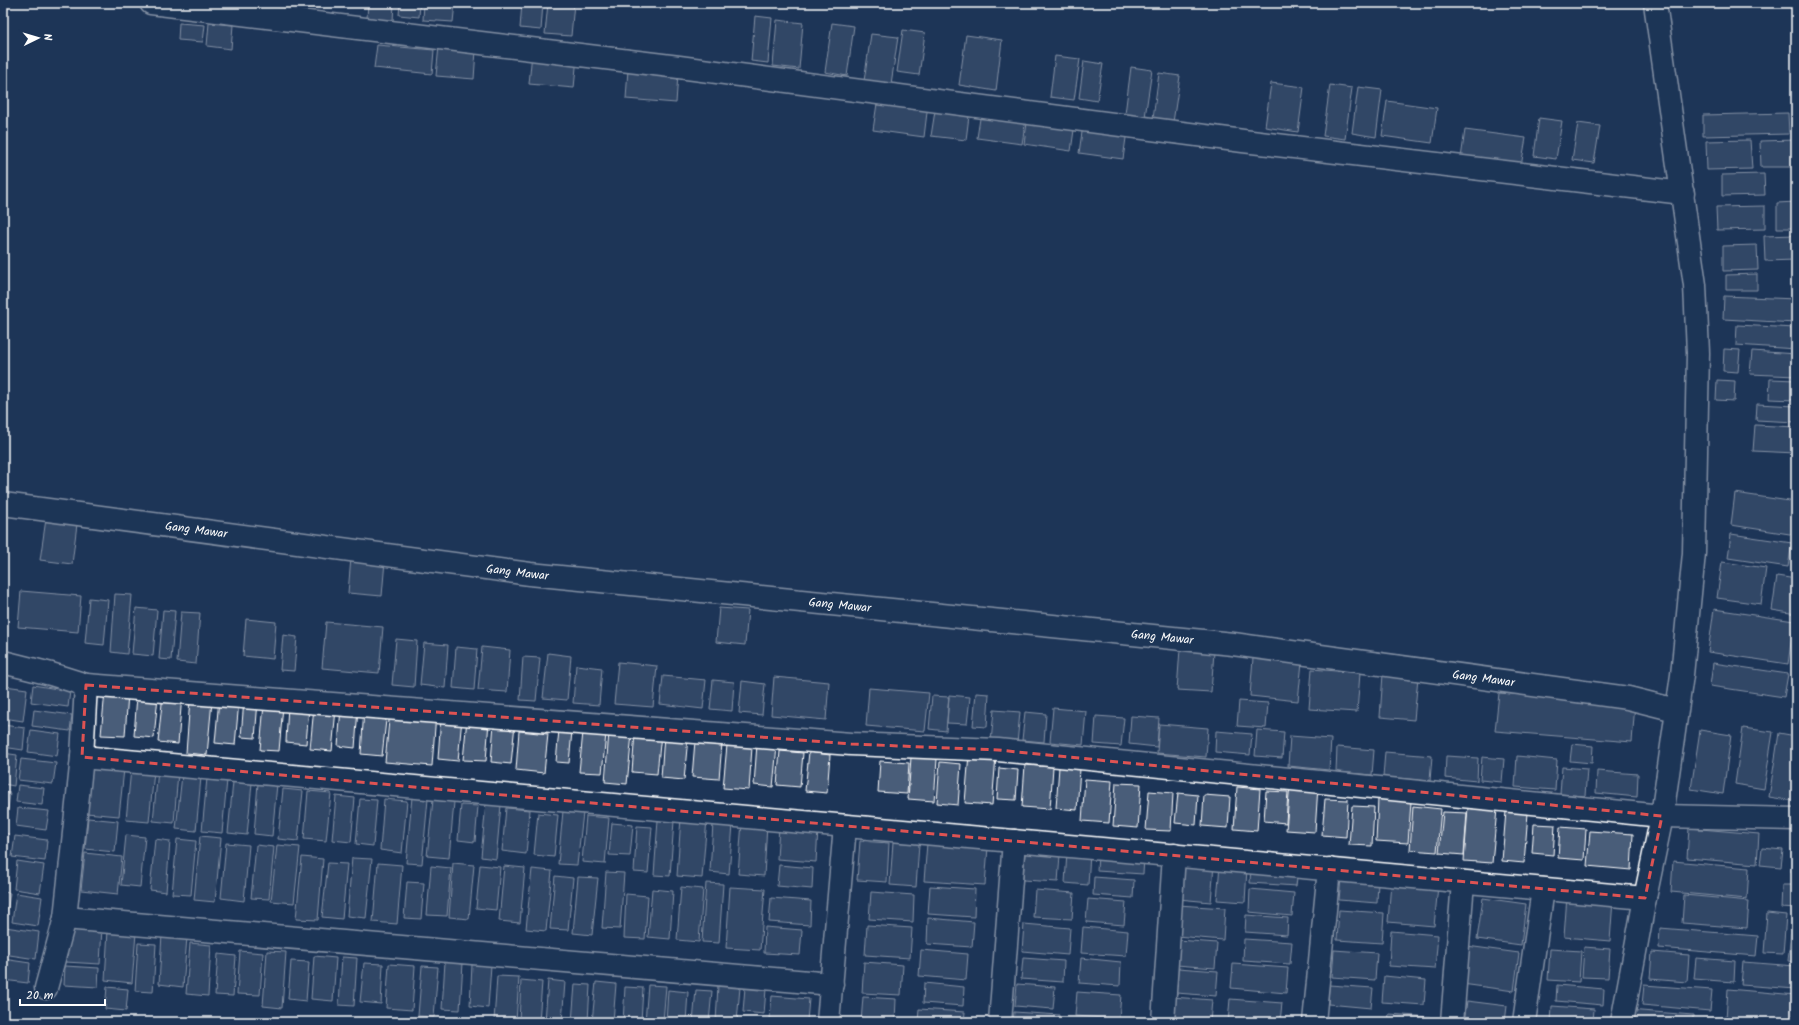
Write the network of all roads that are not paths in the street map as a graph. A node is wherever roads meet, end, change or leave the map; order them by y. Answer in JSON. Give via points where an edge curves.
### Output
{"nodes":[{"id":1,"x":151,"y":3,"type":"edge"},
{"id":2,"x":1655,"y":3,"type":"edge"},
{"id":3,"x":1683,"y":193,"type":"junction"},
{"id":4,"x":3,"y":504,"type":"edge"},
{"id":5,"x":3,"y":662,"type":"edge"},
{"id":6,"x":86,"y":685,"type":"junction"},
{"id":7,"x":1676,"y":710,"type":"junction"},
{"id":8,"x":82,"y":757,"type":"junction"},
{"id":9,"x":1662,"y":816,"type":"junction"},
{"id":10,"x":1796,"y":819,"type":"edge"},
{"id":11,"x":846,"y":826,"type":"junction"},
{"id":12,"x":1014,"y":841,"type":"junction"},
{"id":13,"x":1174,"y":855,"type":"junction"},
{"id":14,"x":1329,"y":869,"type":"junction"},
{"id":15,"x":1463,"y":882,"type":"junction"},
{"id":16,"x":1543,"y":889,"type":"junction"},
{"id":17,"x":1645,"y":898,"type":"junction"},
{"id":18,"x":65,"y":918,"type":"junction"},
{"id":19,"x":832,"y":984,"type":"junction"},
{"id":20,"x":46,"y":988,"type":"dead end"},
{"id":21,"x":828,"y":1022,"type":"edge"},
{"id":22,"x":1000,"y":1022,"type":"edge"},
{"id":23,"x":1163,"y":1022,"type":"edge"},
{"id":24,"x":1314,"y":1022,"type":"edge"},
{"id":25,"x":1452,"y":1022,"type":"edge"},
{"id":26,"x":1524,"y":1022,"type":"edge"},
{"id":27,"x":1622,"y":1022,"type":"edge"}],
"edges":[{"from":1,"to":3,"type":"street","via":[[671,66],[1251,142]]},
{"from":2,"to":3,"type":"street"},
{"from":3,"to":7,"type":"street","via":[[1695,285],[1698,353],[1694,553]]},
{"from":4,"to":7,"type":"street","name":"Gang Mawar","via":[[530,574],[1232,644],[1628,698]]},
{"from":5,"to":6,"type":"street"},
{"from":6,"to":8,"type":"street"},
{"from":6,"to":9,"type":"street","via":[[850,744],[998,750]]},
{"from":7,"to":9,"type":"street"},
{"from":8,"to":11,"type":"street"},
{"from":8,"to":18,"type":"street"},
{"from":9,"to":10,"type":"street"},
{"from":9,"to":17,"type":"street"},
{"from":11,"to":12,"type":"street"},
{"from":11,"to":19,"type":"street"},
{"from":12,"to":13,"type":"street"},
{"from":12,"to":22,"type":"street"},
{"from":13,"to":14,"type":"street"},
{"from":13,"to":23,"type":"street"},
{"from":14,"to":15,"type":"street"},
{"from":14,"to":24,"type":"street"},
{"from":15,"to":16,"type":"street"},
{"from":15,"to":25,"type":"street"},
{"from":16,"to":17,"type":"street"},
{"from":16,"to":26,"type":"street"},
{"from":17,"to":27,"type":"street"},
{"from":18,"to":19,"type":"street"},
{"from":18,"to":20,"type":"street"},
{"from":19,"to":21,"type":"street"}]}
